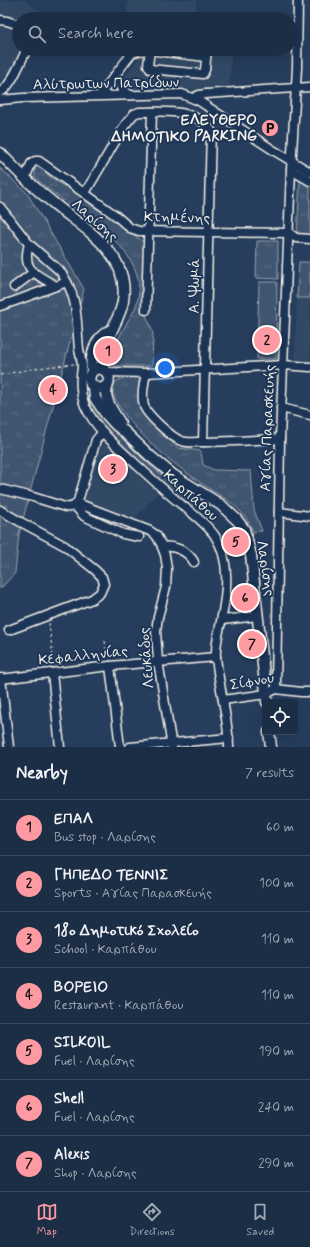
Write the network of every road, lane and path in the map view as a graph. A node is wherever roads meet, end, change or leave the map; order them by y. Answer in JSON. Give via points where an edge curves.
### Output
{"nodes":[{"id":1,"x":298,"y":0,"type":"edge"},
{"id":2,"x":298,"y":12,"type":"edge"},
{"id":3,"x":0,"y":20,"type":"edge"},
{"id":4,"x":12,"y":22,"type":"edge"},
{"id":5,"x":24,"y":56,"type":"edge"},
{"id":6,"x":130,"y":56,"type":"edge"},
{"id":7,"x":149,"y":56,"type":"edge"},
{"id":8,"x":206,"y":56,"type":"edge"},
{"id":9,"x":297,"y":56,"type":"edge"},
{"id":10,"x":115,"y":77,"type":"junction"},
{"id":11,"x":310,"y":87,"type":"edge"},
{"id":12,"x":296,"y":88,"type":"junction"},
{"id":13,"x":0,"y":92,"type":"edge"},
{"id":14,"x":130,"y":95,"type":"junction"},
{"id":15,"x":99,"y":96,"type":"junction"},
{"id":16,"x":193,"y":98,"type":"junction"},
{"id":17,"x":0,"y":100,"type":"edge"},
{"id":18,"x":152,"y":112,"type":"junction"},
{"id":19,"x":0,"y":153,"type":"edge"},
{"id":20,"x":292,"y":160,"type":"junction"},
{"id":21,"x":291,"y":170,"type":"junction"},
{"id":22,"x":310,"y":172,"type":"edge"},
{"id":23,"x":25,"y":179,"type":"junction"},
{"id":24,"x":310,"y":181,"type":"edge"},
{"id":25,"x":85,"y":193,"type":"junction"},
{"id":26,"x":0,"y":207,"type":"edge"},
{"id":27,"x":148,"y":231,"type":"junction"},
{"id":28,"x":209,"y":232,"type":"junction"},
{"id":29,"x":289,"y":233,"type":"junction"},
{"id":30,"x":310,"y":239,"type":"edge"},
{"id":31,"x":28,"y":244,"type":"junction"},
{"id":32,"x":34,"y":272,"type":"junction"},
{"id":33,"x":68,"y":284,"type":"junction"},
{"id":34,"x":56,"y":286,"type":"junction"},
{"id":35,"x":14,"y":287,"type":"dead end"},
{"id":36,"x":0,"y":306,"type":"edge"},
{"id":37,"x":146,"y":310,"type":"dead end"},
{"id":38,"x":111,"y":330,"type":"junction"},
{"id":39,"x":283,"y":365,"type":"junction"},
{"id":40,"x":310,"y":367,"type":"edge"},
{"id":41,"x":206,"y":370,"type":"junction"},
{"id":42,"x":146,"y":373,"type":"junction"},
{"id":43,"x":0,"y":376,"type":"edge"},
{"id":44,"x":107,"y":377,"type":"junction"},
{"id":45,"x":88,"y":378,"type":"junction"},
{"id":46,"x":281,"y":408,"type":"junction"},
{"id":47,"x":310,"y":414,"type":"edge"},
{"id":48,"x":103,"y":432,"type":"junction"},
{"id":49,"x":125,"y":432,"type":"junction"},
{"id":50,"x":280,"y":439,"type":"junction"},
{"id":51,"x":204,"y":442,"type":"junction"},
{"id":52,"x":0,"y":489,"type":"edge"},
{"id":53,"x":76,"y":504,"type":"junction"},
{"id":54,"x":0,"y":510,"type":"edge"},
{"id":55,"x":279,"y":512,"type":"junction"},
{"id":56,"x":310,"y":516,"type":"edge"},
{"id":57,"x":139,"y":537,"type":"dead end"},
{"id":58,"x":162,"y":547,"type":"junction"},
{"id":59,"x":194,"y":562,"type":"dead end"},
{"id":60,"x":49,"y":616,"type":"junction"},
{"id":61,"x":258,"y":616,"type":"junction"},
{"id":62,"x":222,"y":620,"type":"junction"},
{"id":63,"x":9,"y":630,"type":"dead end"},
{"id":64,"x":105,"y":641,"type":"dead end"},
{"id":65,"x":216,"y":657,"type":"junction"},
{"id":66,"x":158,"y":662,"type":"junction"},
{"id":67,"x":109,"y":666,"type":"junction"},
{"id":68,"x":53,"y":672,"type":"junction"},
{"id":69,"x":0,"y":679,"type":"edge"},
{"id":70,"x":276,"y":689,"type":"junction"},
{"id":71,"x":310,"y":692,"type":"edge"},
{"id":72,"x":267,"y":698,"type":"edge"},
{"id":73,"x":223,"y":700,"type":"junction"},
{"id":74,"x":270,"y":735,"type":"edge"},
{"id":75,"x":229,"y":738,"type":"junction"},
{"id":76,"x":172,"y":745,"type":"edge"},
{"id":77,"x":9,"y":747,"type":"edge"},
{"id":78,"x":60,"y":747,"type":"edge"},
{"id":79,"x":120,"y":747,"type":"edge"},
{"id":80,"x":130,"y":747,"type":"edge"},
{"id":81,"x":229,"y":747,"type":"edge"},
{"id":82,"x":271,"y":747,"type":"edge"}],
"edges":[{"from":1,"to":2,"type":"street","name":"Αγίας Παρασκευής"},
{"from":3,"to":4,"type":"street"},
{"from":5,"to":13,"type":"street","via":[[11,81]]},
{"from":6,"to":10,"type":"street"},
{"from":7,"to":8,"type":"street","via":[[150,69],[203,74]]},
{"from":9,"to":12,"type":"street","name":"Αγίας Παρασκευής"},
{"from":10,"to":14,"type":"street","via":[[121,88]]},
{"from":10,"to":15,"type":"street"},
{"from":11,"to":12,"type":"street"},
{"from":12,"to":16,"type":"street","via":[[206,94]]},
{"from":12,"to":20,"type":"street","name":"Αγίας Παρασκευής"},
{"from":14,"to":15,"type":"street","name":"Αλύτρωτων Πατρίδων"},
{"from":14,"to":16,"type":"street","name":"Αλύτρωτων Πατρίδων","via":[[182,94]]},
{"from":15,"to":17,"type":"street","name":"Αλύτρωτων Πατρίδων"},
{"from":16,"to":20,"type":"street","name":"Αλύτρωτων Πατρίδων"},
{"from":18,"to":25,"type":"street","via":[[139,112],[130,118]]},
{"from":18,"to":27,"type":"street"},
{"from":18,"to":28,"type":"street","name":"Α. Ψωμά","via":[[191,115],[211,130]]},
{"from":19,"to":23,"type":"main road","name":"Λαρίσης"},
{"from":20,"to":21,"type":"street","name":"Αγίας Παρασκευής"},
{"from":20,"to":22,"type":"street","name":"Αλύτρωτων Πατρίδων"},
{"from":21,"to":24,"type":"street"},
{"from":21,"to":29,"type":"street","name":"Αγίας Παρασκευής"},
{"from":23,"to":25,"type":"street","name":"Κτημένης","via":[[31,164],[39,161]]},
{"from":23,"to":38,"type":"main road","name":"Λαρίσης","via":[[101,242],[116,261],[122,275],[123,297]]},
{"from":25,"to":27,"type":"street","name":"Κτημένης","via":[[130,228]]},
{"from":26,"to":31,"type":"street"},
{"from":27,"to":28,"type":"street","name":"Κτημένης"},
{"from":27,"to":37,"type":"street"},
{"from":28,"to":29,"type":"street","name":"Κτημένης"},
{"from":28,"to":41,"type":"street","name":"Α. Ψωμά"},
{"from":29,"to":30,"type":"street","name":"Κτημένης","via":[[296,238]]},
{"from":29,"to":39,"type":"street","name":"Αγίας Παρασκευής"},
{"from":31,"to":32,"type":"street","via":[[26,260]]},
{"from":31,"to":33,"type":"street","via":[[60,271]]},
{"from":32,"to":34,"type":"street"},
{"from":32,"to":35,"type":"street"},
{"from":33,"to":34,"type":"street"},
{"from":33,"to":45,"type":"street","name":"Καρπάθου","via":[[77,312],[79,349]]},
{"from":34,"to":36,"type":"street"},
{"from":38,"to":44,"type":"main road","name":"Λαρίσης","via":[[102,356]]},
{"from":38,"to":45,"type":"main road","name":"Λαρίσης","via":[[103,335],[96,347]]},
{"from":39,"to":40,"type":"street"},
{"from":39,"to":41,"type":"street"},
{"from":39,"to":46,"type":"street","name":"Αγίας Παρασκευής"},
{"from":41,"to":42,"type":"street"},
{"from":41,"to":51,"type":"street","name":"Α. Ψωμά"},
{"from":42,"to":44,"type":"street"},
{"from":42,"to":51,"type":"street","via":[[143,401],[148,413],[178,440]]},
{"from":43,"to":45,"type":"path","via":[[74,363]]},
{"from":44,"to":45,"type":"main road","via":[[98,368]]},
{"from":44,"to":45,"type":"main road","via":[[101,388]]},
{"from":44,"to":49,"type":"main road","name":"Λαρίσης","via":[[106,395],[109,405]]},
{"from":45,"to":48,"type":"street","name":"Καρπάθου","via":[[83,401]]},
{"from":45,"to":49,"type":"main road","name":"Λαρίσης","via":[[95,398],[110,419]]},
{"from":46,"to":47,"type":"street"},
{"from":46,"to":50,"type":"street","name":"Αγίας Παρασκευής"},
{"from":48,"to":53,"type":"street","via":[[96,440]]},
{"from":48,"to":62,"type":"street","name":"Καρπάθου","via":[[215,536],[224,560],[227,580]]},
{"from":49,"to":61,"type":"main road","name":"Λαρίσης","via":[[165,469],[218,503],[241,524],[251,554]]},
{"from":50,"to":51,"type":"street"},
{"from":50,"to":55,"type":"street","name":"Αγίας Παρασκευής"},
{"from":52,"to":53,"type":"street","name":"Λευκάδος","via":[[68,508]]},
{"from":53,"to":57,"type":"street","via":[[84,516],[123,534]]},
{"from":53,"to":58,"type":"street","name":"Λευκάδος","via":[[150,531]]},
{"from":54,"to":60,"type":"street","via":[[69,548],[102,577],[104,584],[97,596]]},
{"from":55,"to":56,"type":"street"},
{"from":55,"to":70,"type":"street","name":"Αγίας Παρασκευής"},
{"from":58,"to":59,"type":"street","via":[[170,546],[182,551],[191,556]]},
{"from":58,"to":66,"type":"street","name":"Λευκάδος","via":[[167,573],[156,627]]},
{"from":60,"to":63,"type":"street"},
{"from":60,"to":68,"type":"path"},
{"from":61,"to":62,"type":"street"},
{"from":61,"to":72,"type":"main road","name":"Λαρίσης"},
{"from":62,"to":65,"type":"street","name":"Καρπάθου"},
{"from":64,"to":67,"type":"path"},
{"from":65,"to":66,"type":"street","name":"Κεφαλληνίας"},
{"from":65,"to":73,"type":"street","name":"Καρπάθου"},
{"from":66,"to":67,"type":"street","name":"Κεφαλληνίας"},
{"from":66,"to":76,"type":"street","name":"Λευκάδος"},
{"from":67,"to":68,"type":"street","name":"Κεφαλληνίας"},
{"from":67,"to":79,"type":"street"},
{"from":68,"to":69,"type":"street","name":"Κεφαλληνίας"},
{"from":68,"to":78,"type":"street"},
{"from":69,"to":77,"type":"street"},
{"from":70,"to":71,"type":"street","name":"Σίφνου"},
{"from":70,"to":72,"type":"street","name":"Σίφνου"},
{"from":72,"to":73,"type":"street","name":"Σίφνου"},
{"from":73,"to":75,"type":"street","name":"Καρπάθου"},
{"from":74,"to":82,"type":"main road"},
{"from":75,"to":76,"type":"street"},
{"from":75,"to":81,"type":"street","name":"Καρπάθου"},
{"from":76,"to":80,"type":"street"}]}
